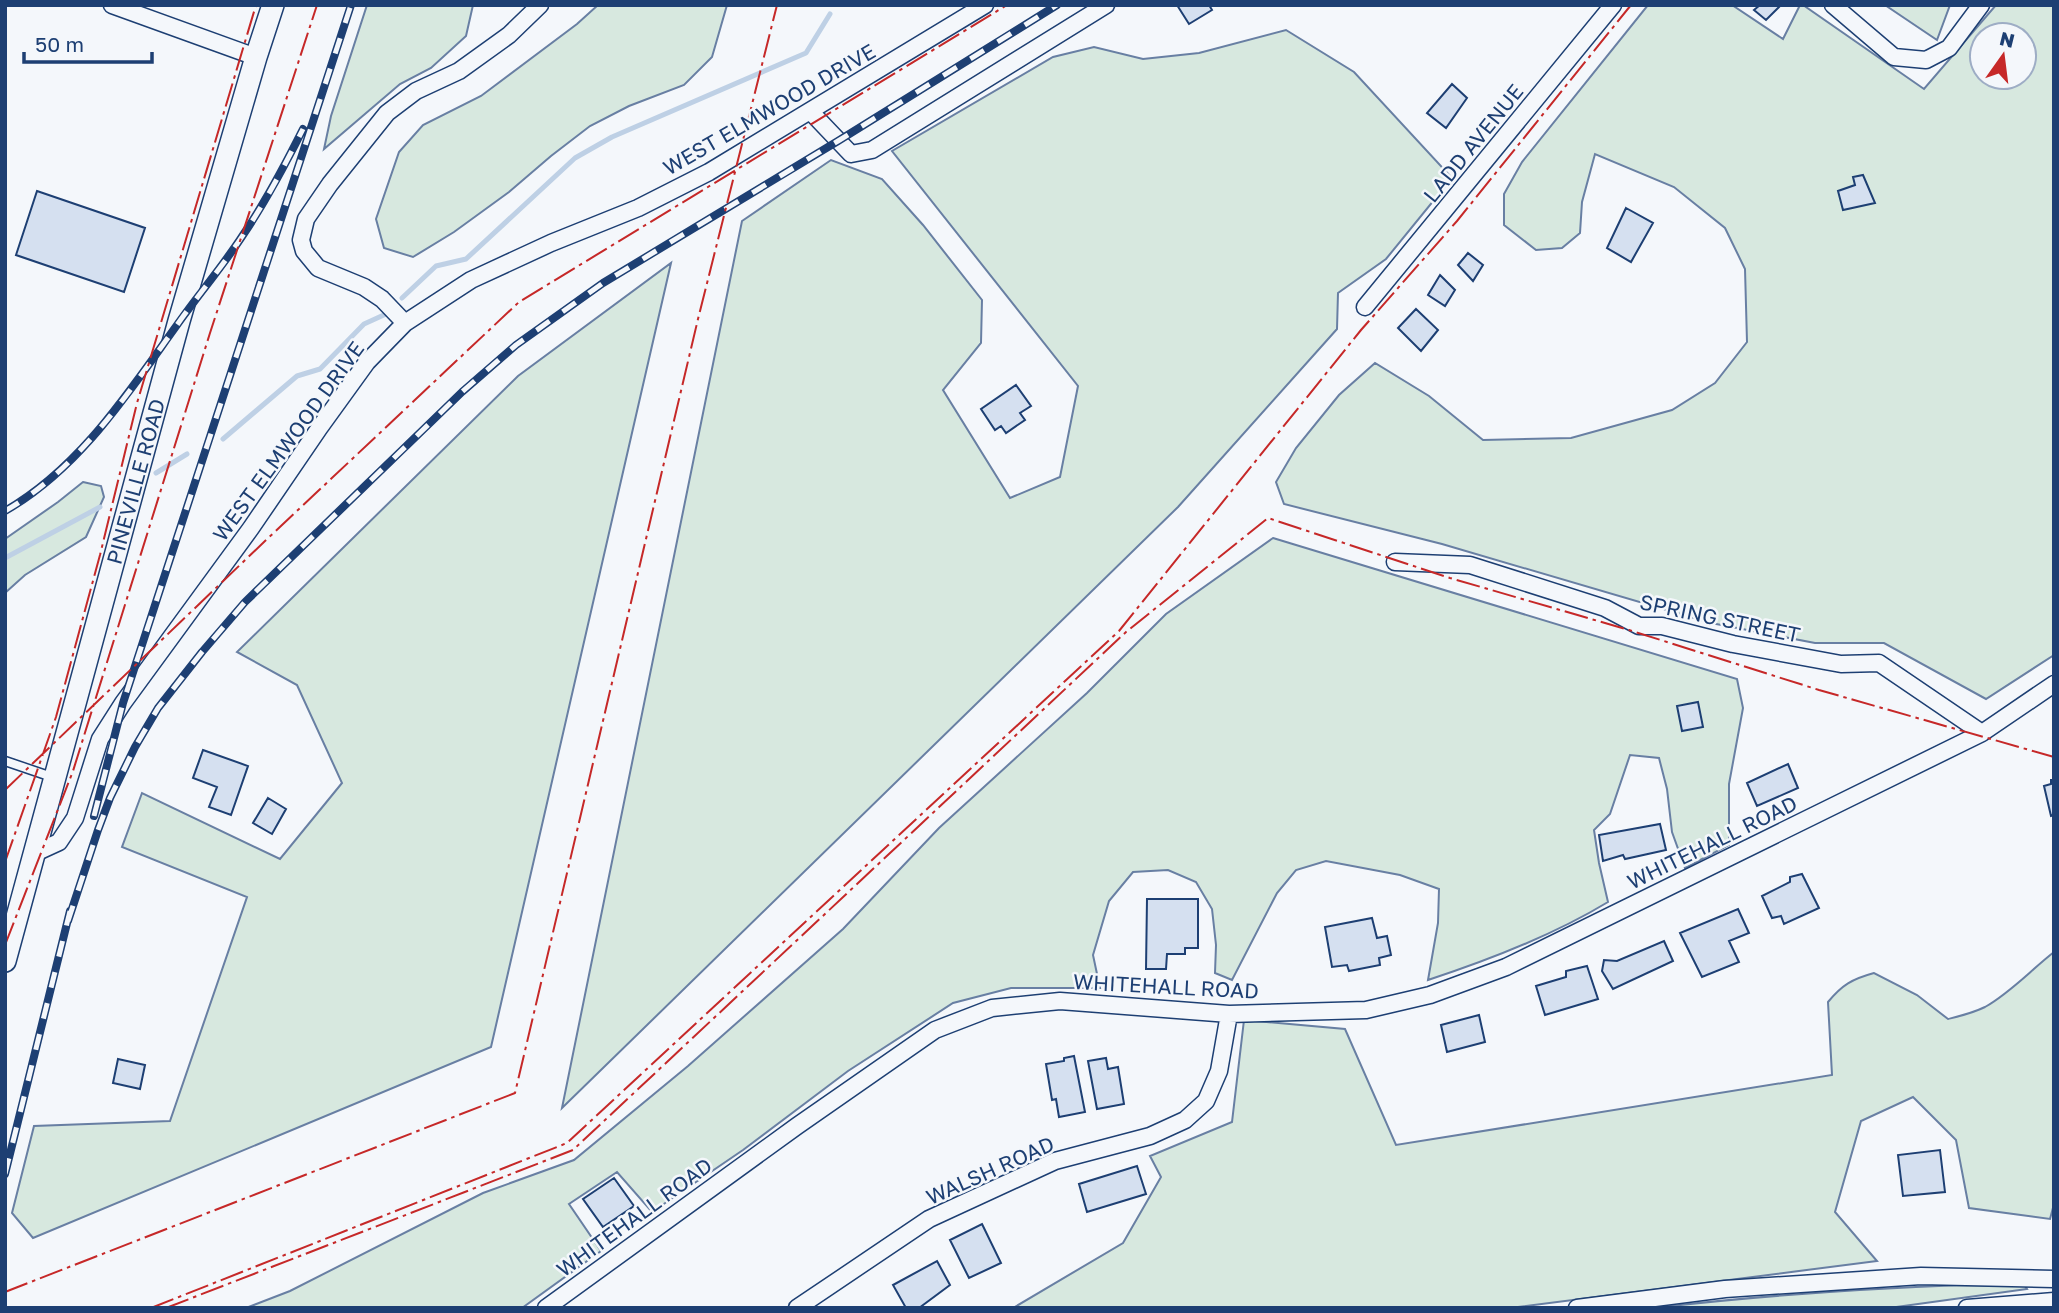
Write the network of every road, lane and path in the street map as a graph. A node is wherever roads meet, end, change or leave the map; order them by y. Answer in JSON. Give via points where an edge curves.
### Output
{"nodes":[{"id":1,"x":113,"y":5,"type":"edge"},
{"id":2,"x":273,"y":5,"type":"edge"},
{"id":3,"x":540,"y":5,"type":"edge"},
{"id":4,"x":1106,"y":5,"type":"edge"},
{"id":5,"x":1613,"y":5,"type":"edge"},
{"id":6,"x":1833,"y":5,"type":"edge"},
{"id":7,"x":1981,"y":5,"type":"edge"},
{"id":8,"x":977,"y":7,"type":"edge"},
{"id":9,"x":256,"y":57,"type":"junction"},
{"id":10,"x":811,"y":112,"type":"junction"},
{"id":11,"x":1365,"y":307,"type":"dead end"},
{"id":12,"x":405,"y":323,"type":"junction"},
{"id":13,"x":1395,"y":562,"type":"dead end"},
{"id":14,"x":2054,"y":684,"type":"edge"},
{"id":15,"x":1982,"y":733,"type":"junction"},
{"id":16,"x":5,"y":761,"type":"edge"},
{"id":17,"x":55,"y":778,"type":"junction"},
{"id":18,"x":35,"y":853,"type":"junction"},
{"id":19,"x":5,"y":961,"type":"edge"},
{"id":20,"x":1229,"y":1014,"type":"junction"},
{"id":21,"x":2054,"y":1279,"type":"edge"},
{"id":22,"x":2054,"y":1301,"type":"edge"},
{"id":23,"x":546,"y":1308,"type":"edge"},
{"id":24,"x":797,"y":1308,"type":"edge"},
{"id":25,"x":1577,"y":1308,"type":"edge"},
{"id":26,"x":1967,"y":1308,"type":"edge"}],
"edges":[{"from":1,"to":9,"type":"street"},
{"from":2,"to":9,"type":"main road","name":"PINEVILLE ROAD"},
{"from":3,"to":12,"type":"street","via":[[509,35],[459,71],[416,91],[387,113],[306,219],[301,240],[318,268],[364,287]]},
{"from":4,"to":10,"type":"street","via":[[872,150],[852,154]]},
{"from":5,"to":11,"type":"street","name":"LADD AVENUE"},
{"from":6,"to":7,"type":"street","via":[[1894,57],[1926,60],[1949,48]]},
{"from":8,"to":10,"type":"street","name":"WEST ELMWOOD DRIVE"},
{"from":9,"to":17,"type":"main road","name":"PINEVILLE ROAD","via":[[175,334]]},
{"from":10,"to":12,"type":"street","name":"WEST ELMWOOD DRIVE","via":[[650,202],[471,280]]},
{"from":12,"to":18,"type":"street","name":"WEST ELMWOOD DRIVE","via":[[367,362],[123,703],[100,739],[75,818],[59,842]]},
{"from":13,"to":15,"type":"street","name":"SPRING STREET","via":[[1470,565],[1605,608],[1639,626],[1662,626],[1841,664],[1879,663]]},
{"from":14,"to":15,"type":"street","name":"WHITEHALL ROAD"},
{"from":15,"to":20,"type":"street","name":"WHITEHALL ROAD","via":[[1493,972],[1430,995],[1366,1010]]},
{"from":16,"to":17,"type":"lane"},
{"from":17,"to":18,"type":"main road","name":"PINEVILLE ROAD"},
{"from":18,"to":19,"type":"main road","name":"PINEVILLE ROAD"},
{"from":20,"to":23,"type":"street","name":"WHITEHALL ROAD","via":[[1060,1001],[992,1007],[935,1030]]},
{"from":20,"to":24,"type":"street","name":"WALSH ROAD","via":[[1219,1072],[1206,1101],[1185,1121],[1150,1136],[1055,1161],[929,1219]]},
{"from":21,"to":25,"type":"street","via":[[1921,1276],[1725,1289]]},
{"from":22,"to":26,"type":"street"}]}
